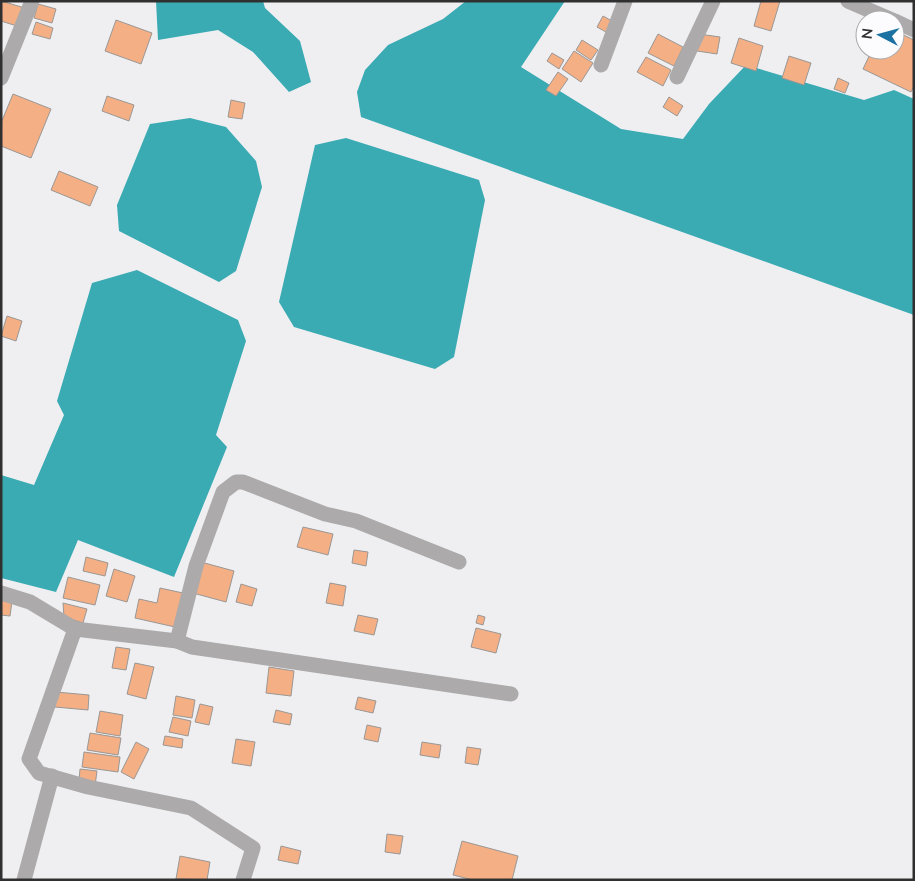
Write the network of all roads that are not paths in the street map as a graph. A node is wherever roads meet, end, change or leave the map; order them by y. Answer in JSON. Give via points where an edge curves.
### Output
{"nodes":[{"id":1,"x":32,"y":1,"type":"edge"},
{"id":2,"x":625,"y":1,"type":"edge"},
{"id":3,"x":713,"y":1,"type":"edge"},
{"id":4,"x":848,"y":1,"type":"edge"},
{"id":5,"x":869,"y":10,"type":"edge"},
{"id":6,"x":601,"y":64,"type":"dead end"},
{"id":7,"x":677,"y":77,"type":"dead end"},
{"id":8,"x":1,"y":78,"type":"edge"},
{"id":9,"x":459,"y":562,"type":"dead end"},
{"id":10,"x":1,"y":593,"type":"edge"},
{"id":11,"x":75,"y":629,"type":"junction"},
{"id":12,"x":176,"y":641,"type":"junction"},
{"id":13,"x":511,"y":694,"type":"dead end"},
{"id":14,"x":52,"y":776,"type":"junction"},
{"id":15,"x":24,"y":880,"type":"edge"},
{"id":16,"x":243,"y":880,"type":"edge"}],
"edges":[{"from":1,"to":8,"type":"street"},
{"from":2,"to":6,"type":"street"},
{"from":3,"to":7,"type":"street"},
{"from":4,"to":5,"type":"street"},
{"from":9,"to":12,"type":"street","via":[[356,521],[325,514],[236,482],[223,492],[196,566]]},
{"from":10,"to":11,"type":"street","via":[[30,602]]},
{"from":11,"to":12,"type":"street"},
{"from":11,"to":14,"type":"street","via":[[29,759],[39,773]]},
{"from":12,"to":13,"type":"street","via":[[192,647]]},
{"from":14,"to":15,"type":"street"},
{"from":14,"to":16,"type":"street","via":[[88,787],[191,808],[253,848]]}]}
